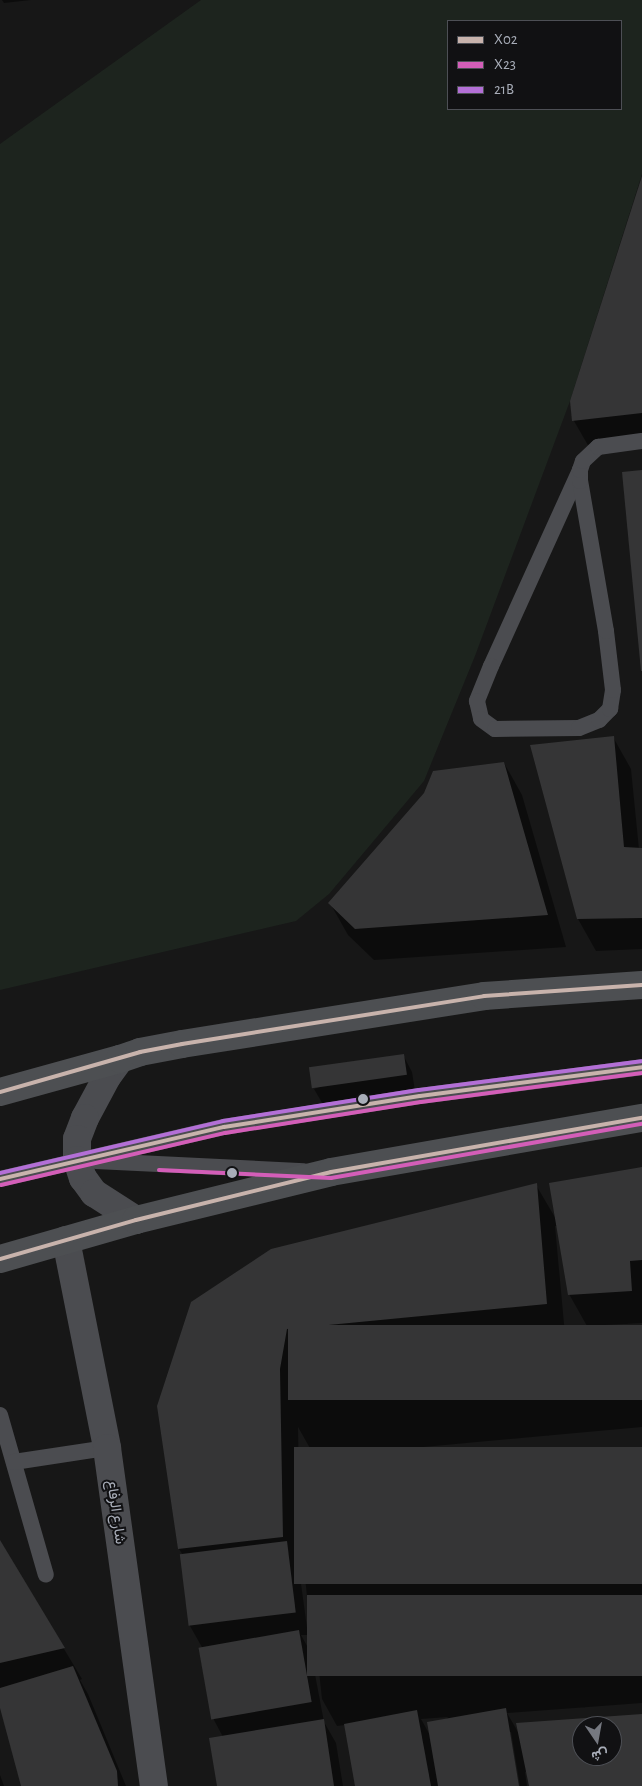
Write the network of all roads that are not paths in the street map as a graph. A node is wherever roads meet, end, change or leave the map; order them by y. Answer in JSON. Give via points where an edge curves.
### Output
{"nodes":[{"id":1,"x":642,"y":441,"type":"edge"},
{"id":2,"x":580,"y":470,"type":"junction"},
{"id":3,"x":642,"y":985,"type":"edge"},
{"id":4,"x":120,"y":1059,"type":"junction"},
{"id":5,"x":642,"y":1067,"type":"edge"},
{"id":6,"x":0,"y":1092,"type":"edge"},
{"id":7,"x":642,"y":1118,"type":"edge"},
{"id":8,"x":77,"y":1160,"type":"junction"},
{"id":9,"x":331,"y":1172,"type":"junction"},
{"id":10,"x":0,"y":1179,"type":"edge"},
{"id":11,"x":136,"y":1220,"type":"junction"},
{"id":12,"x":66,"y":1240,"type":"junction"},
{"id":13,"x":0,"y":1260,"type":"edge"},
{"id":14,"x":0,"y":1415,"type":"edge"},
{"id":15,"x":106,"y":1448,"type":"junction"},
{"id":16,"x":14,"y":1462,"type":"junction"},
{"id":17,"x":46,"y":1575,"type":"dead end"},
{"id":18,"x":154,"y":1786,"type":"edge"}],
"edges":[{"from":1,"to":2,"type":"lane","via":[[598,447],[583,460]]},
{"from":2,"to":2,"type":"lane","via":[[606,631],[613,690],[610,708],[599,720],[579,728],[496,729],[481,719],[478,701]]},
{"from":3,"to":4,"type":"main road","via":[[484,996],[182,1044]]},
{"from":4,"to":6,"type":"main road"},
{"from":4,"to":8,"type":"street","via":[[85,1118],[77,1139]]},
{"from":5,"to":8,"type":"lane","via":[[420,1096],[224,1127]]},
{"from":7,"to":9,"type":"main road"},
{"from":8,"to":9,"type":"lane"},
{"from":8,"to":10,"type":"lane"},
{"from":8,"to":11,"type":"street","via":[[94,1193]]},
{"from":9,"to":11,"type":"main road"},
{"from":11,"to":12,"type":"main road"},
{"from":12,"to":13,"type":"main road"},
{"from":12,"to":15,"type":"street","name":"شارع الرفاع"},
{"from":14,"to":16,"type":"lane"},
{"from":15,"to":16,"type":"lane"},
{"from":15,"to":18,"type":"street","name":"شارع الرفاع"},
{"from":16,"to":17,"type":"lane"}]}
